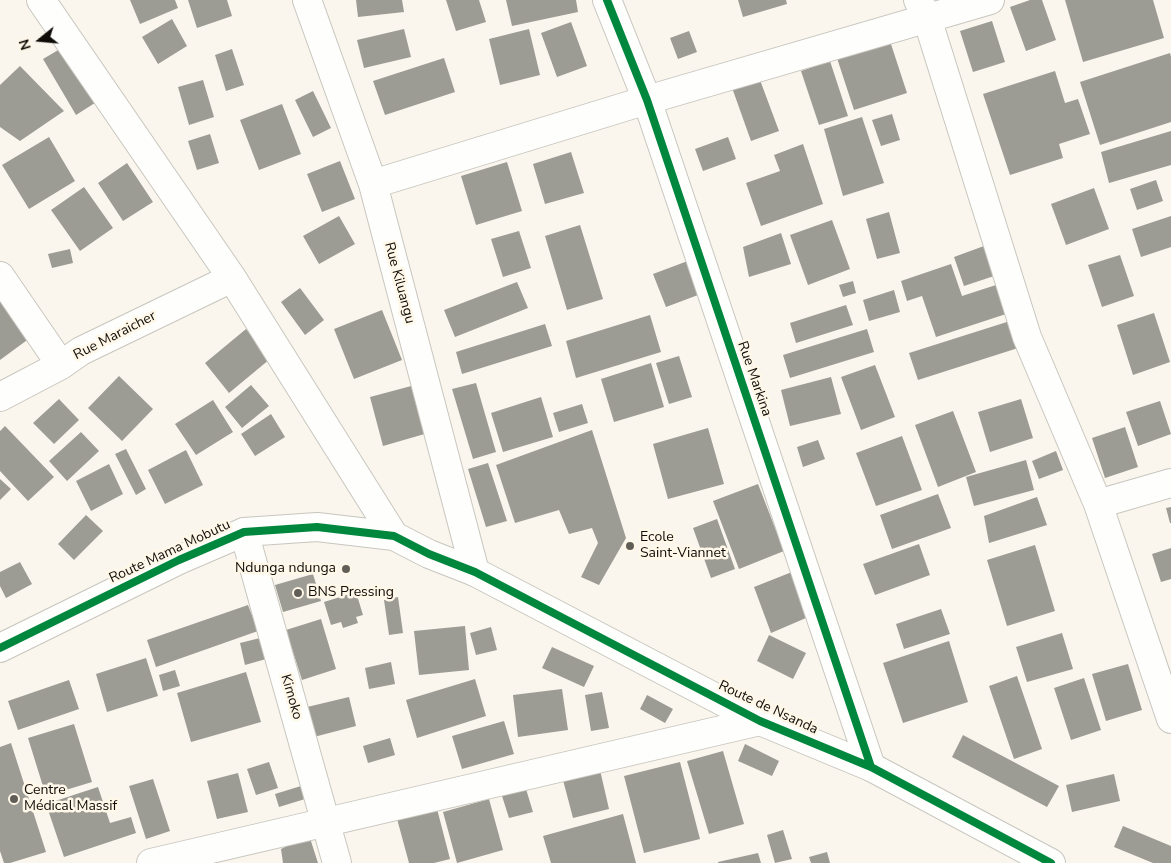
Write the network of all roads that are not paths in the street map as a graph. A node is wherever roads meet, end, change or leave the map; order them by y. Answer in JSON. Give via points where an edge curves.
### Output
{"nodes":[{"id":1,"x":41,"y":0,"type":"edge"},
{"id":2,"x":307,"y":0,"type":"edge"},
{"id":3,"x":607,"y":0,"type":"edge"},
{"id":4,"x":990,"y":0,"type":"edge"},
{"id":5,"x":922,"y":9,"type":"edge"},
{"id":6,"x":647,"y":100,"type":"junction"},
{"id":7,"x":373,"y":184,"type":"junction"},
{"id":8,"x":0,"y":276,"type":"edge"},
{"id":9,"x":232,"y":278,"type":"junction"},
{"id":10,"x":61,"y":365,"type":"junction"},
{"id":11,"x":0,"y":397,"type":"edge"},
{"id":12,"x":1171,"y":483,"type":"edge"},
{"id":13,"x":1098,"y":504,"type":"junction"},
{"id":14,"x":244,"y":532,"type":"junction"},
{"id":15,"x":394,"y":536,"type":"junction"},
{"id":16,"x":475,"y":572,"type":"junction"},
{"id":17,"x":0,"y":648,"type":"edge"},
{"id":18,"x":1171,"y":719,"type":"edge"},
{"id":19,"x":760,"y":721,"type":"junction"},
{"id":20,"x":872,"y":767,"type":"junction"},
{"id":21,"x":327,"y":823,"type":"junction"},
{"id":22,"x":1039,"y":861,"type":"edge"},
{"id":23,"x":150,"y":863,"type":"edge"},
{"id":24,"x":338,"y":863,"type":"edge"}],
"edges":[{"from":1,"to":9,"type":"street"},
{"from":2,"to":7,"type":"street","name":"Rue Kiluangu"},
{"from":3,"to":6,"type":"street","name":"Rue Markina"},
{"from":4,"to":5,"type":"street"},
{"from":5,"to":6,"type":"street"},
{"from":5,"to":13,"type":"street","via":[[1027,337]]},
{"from":6,"to":7,"type":"street"},
{"from":6,"to":20,"type":"street","name":"Rue Markina"},
{"from":7,"to":16,"type":"street","name":"Rue Kiluangu"},
{"from":8,"to":10,"type":"street"},
{"from":9,"to":10,"type":"street","name":"Rue Maraicher","via":[[81,351]]},
{"from":9,"to":15,"type":"street"},
{"from":10,"to":11,"type":"street","name":"Rue Maraicher"},
{"from":12,"to":13,"type":"street"},
{"from":13,"to":18,"type":"street"},
{"from":14,"to":15,"type":"street","name":"Route Mama Mobutu","via":[[317,526]]},
{"from":14,"to":17,"type":"street","name":"Route Mama Mobutu","via":[[179,560]]},
{"from":14,"to":21,"type":"street","name":"Kimoko"},
{"from":15,"to":16,"type":"street","name":"Route Mama Mobutu"},
{"from":16,"to":19,"type":"street","name":"Route de Nsanda"},
{"from":19,"to":20,"type":"street","name":"Route de Nsanda"},
{"from":19,"to":21,"type":"street"},
{"from":20,"to":22,"type":"street","name":"Route de Nsanda"},
{"from":21,"to":23,"type":"street"},
{"from":21,"to":24,"type":"street","name":"Kimoko"}]}
